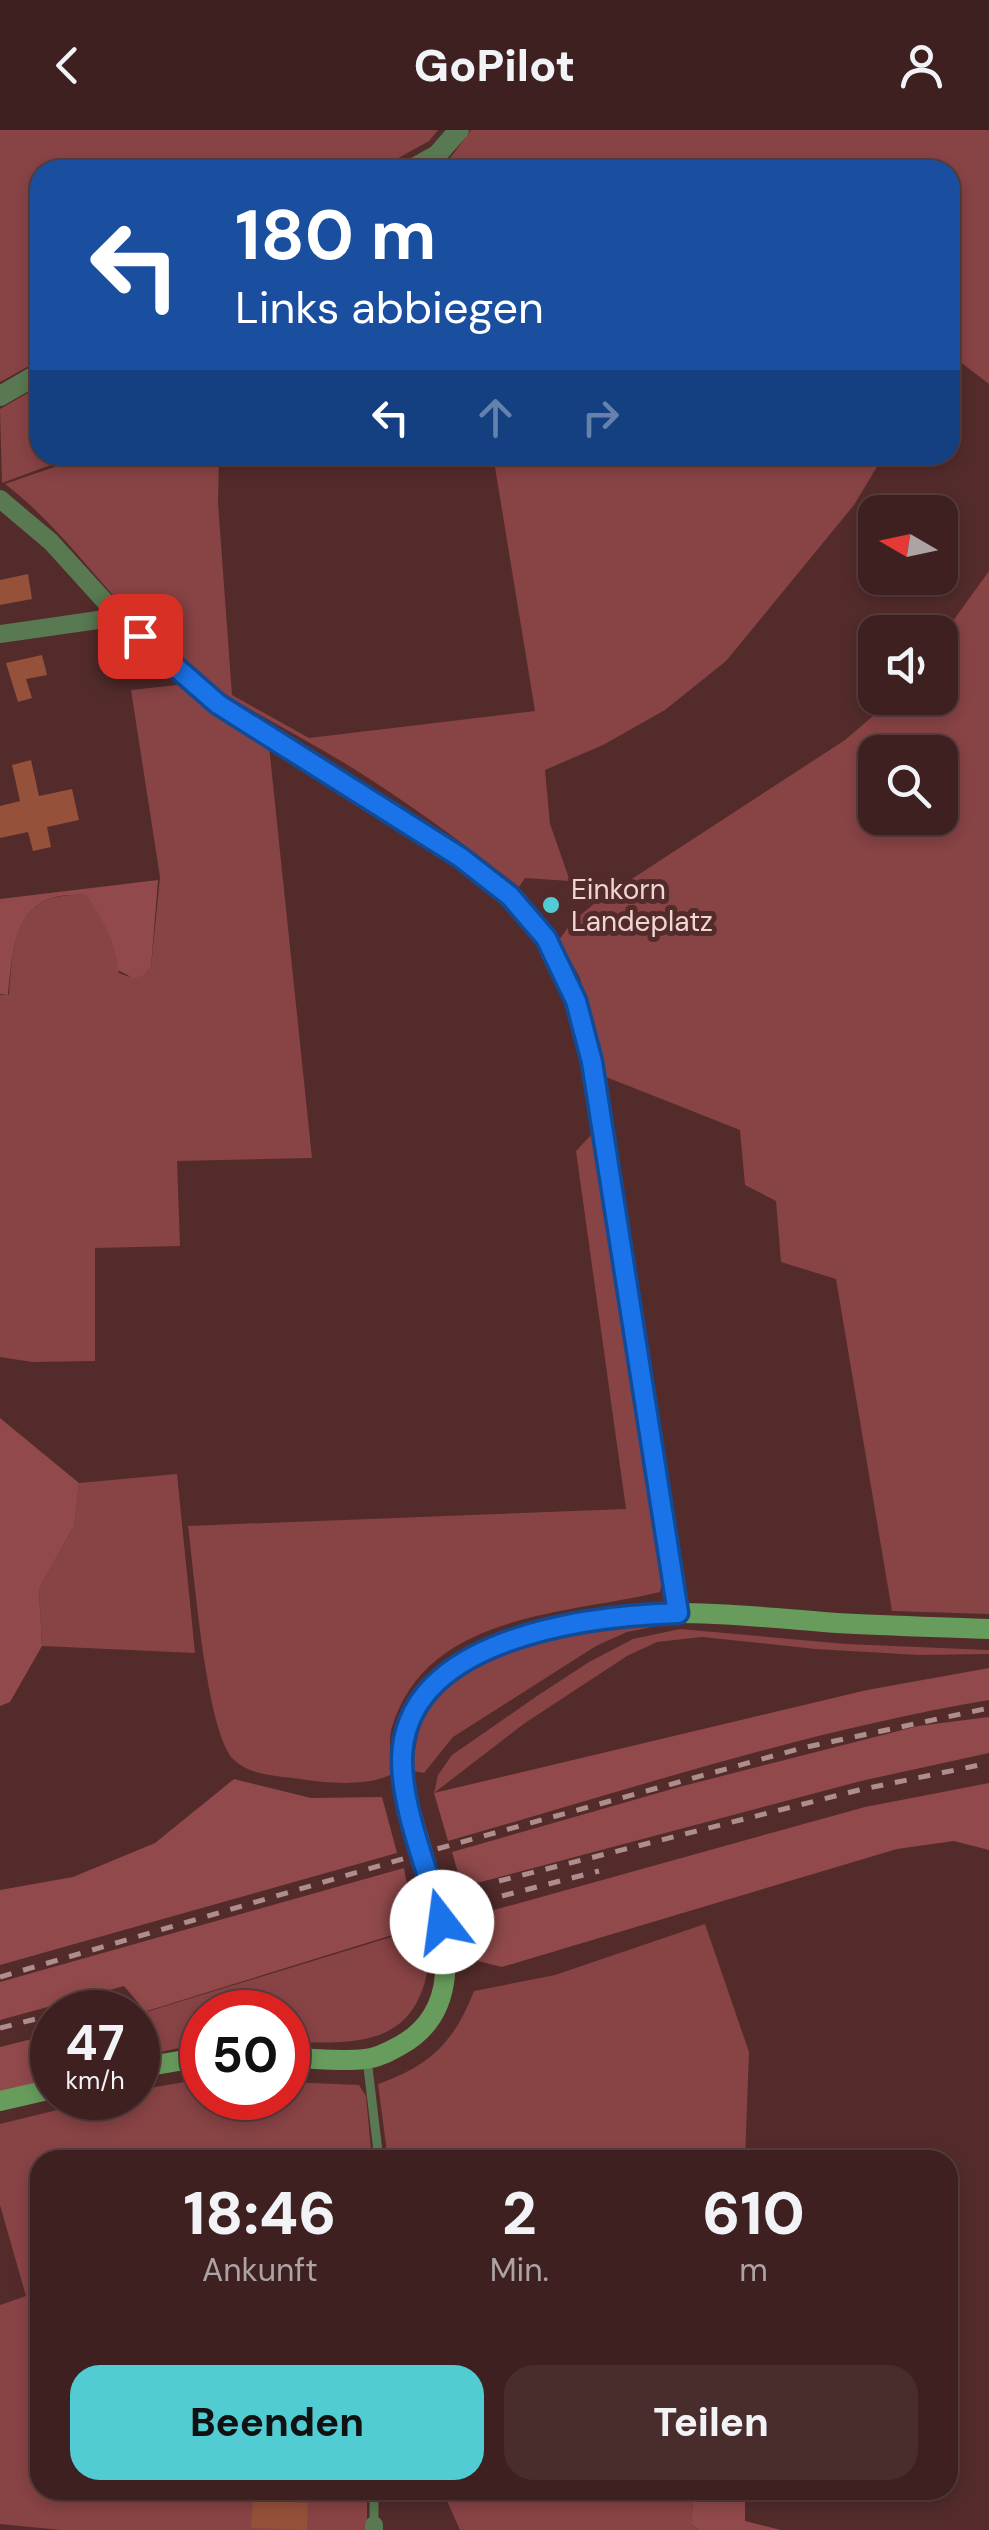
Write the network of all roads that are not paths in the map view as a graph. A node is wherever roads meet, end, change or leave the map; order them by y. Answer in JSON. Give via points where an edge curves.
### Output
{"nodes":[{"id":1,"x":458,"y":130,"type":"edge"},
{"id":2,"x":429,"y":160,"type":"edge"},
{"id":3,"x":30,"y":379,"type":"edge"},
{"id":4,"x":0,"y":396,"type":"edge"},
{"id":5,"x":0,"y":498,"type":"edge"},
{"id":6,"x":119,"y":617,"type":"junction"},
{"id":7,"x":0,"y":634,"type":"edge"},
{"id":8,"x":678,"y":1613,"type":"junction"},
{"id":9,"x":989,"y":1629,"type":"edge"},
{"id":10,"x":310,"y":2058,"type":"edge"},
{"id":11,"x":367,"y":2059,"type":"junction"},
{"id":12,"x":30,"y":2094,"type":"edge"},
{"id":13,"x":0,"y":2101,"type":"edge"},
{"id":14,"x":378,"y":2150,"type":"edge"},
{"id":15,"x":374,"y":2500,"type":"edge"},
{"id":16,"x":374,"y":2527,"type":"edge"}],
"edges":[{"from":1,"to":2,"type":"street"},
{"from":3,"to":4,"type":"street"},
{"from":5,"to":6,"type":"street"},
{"from":6,"to":7,"type":"street"},
{"from":6,"to":8,"type":"street","via":[[218,704],[460,857],[510,896],[546,938],[576,1001],[592,1062]]},
{"from":8,"to":9,"type":"main road"},
{"from":8,"to":11,"type":"main road","bridge":true,"via":[[612,1618],[484,1650],[444,1674],[415,1707],[404,1738],[403,1772],[447,1964],[424,2027]]},
{"from":10,"to":11,"type":"main road"},
{"from":11,"to":14,"type":"lane"},
{"from":12,"to":13,"type":"main road"},
{"from":15,"to":16,"type":"lane"}]}
